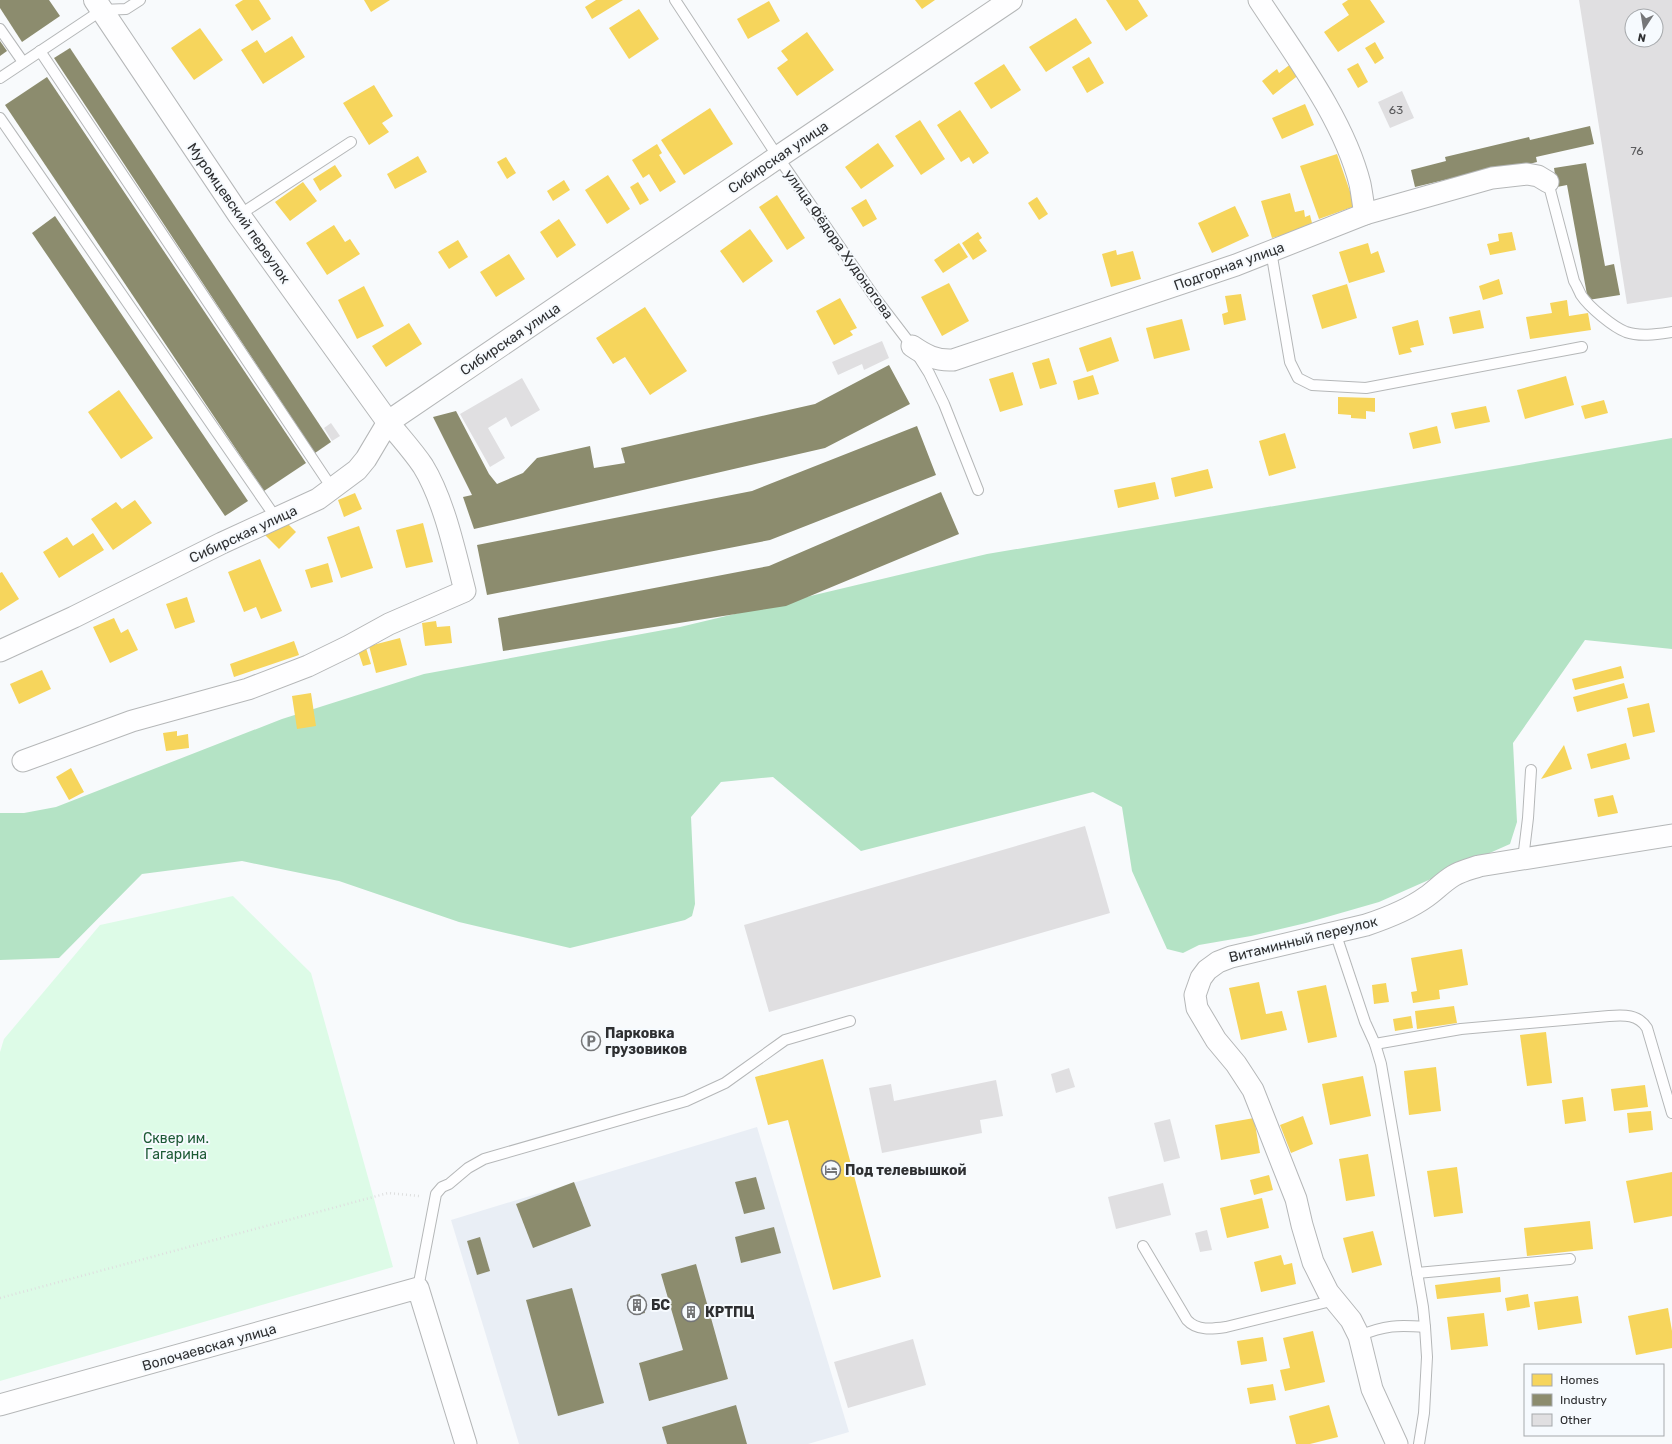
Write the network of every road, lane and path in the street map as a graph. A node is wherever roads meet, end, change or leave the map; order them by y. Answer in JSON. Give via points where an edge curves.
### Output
{"nodes":[{"id":1,"x":140,"y":0,"type":"edge"},
{"id":2,"x":675,"y":0,"type":"edge"},
{"id":3,"x":1011,"y":0,"type":"edge"},
{"id":4,"x":1259,"y":0,"type":"edge"},
{"id":5,"x":99,"y":5,"type":"edge"},
{"id":6,"x":0,"y":29,"type":"edge"},
{"id":7,"x":40,"y":51,"type":"junction"},
{"id":8,"x":23,"y":62,"type":"junction"},
{"id":9,"x":0,"y":78,"type":"edge"},
{"id":10,"x":0,"y":118,"type":"edge"},
{"id":11,"x":351,"y":142,"type":"dead end"},
{"id":12,"x":778,"y":157,"type":"junction"},
{"id":13,"x":1548,"y":182,"type":"joint"},
{"id":14,"x":1365,"y":214,"type":"junction"},
{"id":15,"x":240,"y":216,"type":"junction"},
{"id":16,"x":1271,"y":251,"type":"junction"},
{"id":17,"x":1672,"y":332,"type":"edge"},
{"id":18,"x":912,"y":346,"type":"junction"},
{"id":19,"x":1582,"y":347,"type":"dead end"},
{"id":20,"x":388,"y":422,"type":"junction"},
{"id":21,"x":332,"y":488,"type":"junction"},
{"id":22,"x":978,"y":490,"type":"dead end"},
{"id":23,"x":276,"y":518,"type":"junction"},
{"id":24,"x":0,"y":651,"type":"edge"},
{"id":25,"x":23,"y":761,"type":"dead end"},
{"id":26,"x":1530,"y":770,"type":"dead end"},
{"id":27,"x":1672,"y":835,"type":"edge"},
{"id":28,"x":1523,"y":859,"type":"junction"},
{"id":29,"x":1334,"y":932,"type":"junction"},
{"id":30,"x":850,"y":1021,"type":"dead end"},
{"id":31,"x":1375,"y":1044,"type":"junction"},
{"id":32,"x":1672,"y":1113,"type":"edge"},
{"id":33,"x":435,"y":1198,"type":"junction"},
{"id":34,"x":1143,"y":1246,"type":"dead end"},
{"id":35,"x":1570,"y":1259,"type":"dead end"},
{"id":36,"x":1417,"y":1272,"type":"junction"},
{"id":37,"x":418,"y":1288,"type":"junction"},
{"id":38,"x":0,"y":1298,"type":"edge"},
{"id":39,"x":1335,"y":1300,"type":"junction"},
{"id":40,"x":1425,"y":1327,"type":"junction"},
{"id":41,"x":1358,"y":1336,"type":"junction"},
{"id":42,"x":0,"y":1405,"type":"edge"},
{"id":43,"x":466,"y":1444,"type":"edge"},
{"id":44,"x":1397,"y":1444,"type":"edge"},
{"id":45,"x":1419,"y":1444,"type":"edge"}],
"edges":[{"from":1,"to":5,"type":"lane","via":[[126,9]]},
{"from":2,"to":12,"type":"lane","name":"улица Фёдора Худоногова"},
{"from":3,"to":12,"type":"street","name":"Сибирская улица"},
{"from":4,"to":14,"type":"street","via":[[1319,92],[1332,117],[1348,150]]},
{"from":5,"to":7,"type":"lane"},
{"from":5,"to":15,"type":"street","name":"Муромцевский переулок"},
{"from":6,"to":8,"type":"lane"},
{"from":7,"to":8,"type":"lane"},
{"from":7,"to":21,"type":"lane"},
{"from":8,"to":9,"type":"lane"},
{"from":10,"to":23,"type":"lane"},
{"from":11,"to":15,"type":"lane"},
{"from":12,"to":18,"type":"lane","name":"улица Фёдора Худоногова","via":[[876,299]]},
{"from":12,"to":20,"type":"street","name":"Сибирская улица"},
{"from":13,"to":14,"type":"street","name":"Подгорная улица","via":[[1538,176],[1527,174],[1492,178]]},
{"from":13,"to":17,"type":"lane","via":[[1572,275],[1589,304],[1626,332]]},
{"from":14,"to":16,"type":"street","name":"Подгорная улица"},
{"from":15,"to":20,"type":"street","name":"Муромцевский переулок"},
{"from":16,"to":18,"type":"street","name":"Подгорная улица","via":[[952,360],[943,361],[925,356]]},
{"from":16,"to":19,"type":"lane","via":[[1290,362],[1298,378],[1312,385],[1366,388]]},
{"from":18,"to":22,"type":"lane","name":"улица Фёдора Худоногова","via":[[944,404]]},
{"from":20,"to":21,"type":"street","name":"Сибирская улица","via":[[357,470]]},
{"from":20,"to":25,"type":"street","via":[[422,465],[434,486],[454,545],[465,591],[389,624],[301,669],[248,689],[132,721]]},
{"from":21,"to":23,"type":"street","name":"Сибирская улица","via":[[318,499]]},
{"from":23,"to":24,"type":"street","name":"Сибирская улица"},
{"from":26,"to":28,"type":"lane"},
{"from":27,"to":28,"type":"street","name":"Витаминный переулок"},
{"from":28,"to":29,"type":"street","name":"Витаминный переулок","via":[[1463,871],[1452,876],[1409,908],[1366,925]]},
{"from":29,"to":31,"type":"lane"},
{"from":29,"to":39,"type":"street","name":"Витаминный переулок","via":[[1218,962],[1201,978],[1195,996],[1197,1008],[1216,1040],[1253,1090],[1296,1199],[1313,1262],[1328,1292]]},
{"from":30,"to":33,"type":"lane","via":[[785,1040],[725,1083],[686,1101],[484,1159],[438,1190]]},
{"from":31,"to":32,"type":"lane","via":[[1469,1028],[1622,1015],[1637,1018],[1647,1028]]},
{"from":31,"to":36,"type":"lane","via":[[1385,1082]]},
{"from":33,"to":37,"type":"lane"},
{"from":33,"to":38,"type":"path","via":[[388,1193]]},
{"from":34,"to":39,"type":"lane","via":[[1192,1326],[1214,1329],[1226,1327]]},
{"from":35,"to":36,"type":"lane"},
{"from":36,"to":40,"type":"lane"},
{"from":37,"to":42,"type":"street","name":"Волочаевская улица"},
{"from":37,"to":43,"type":"street"},
{"from":39,"to":41,"type":"street","name":"Витаминный переулок","via":[[1351,1320]]},
{"from":40,"to":41,"type":"lane","via":[[1393,1325]]},
{"from":40,"to":45,"type":"lane","via":[[1427,1357],[1424,1413]]},
{"from":41,"to":44,"type":"street","name":"Витаминный переулок","via":[[1372,1389]]}]}
